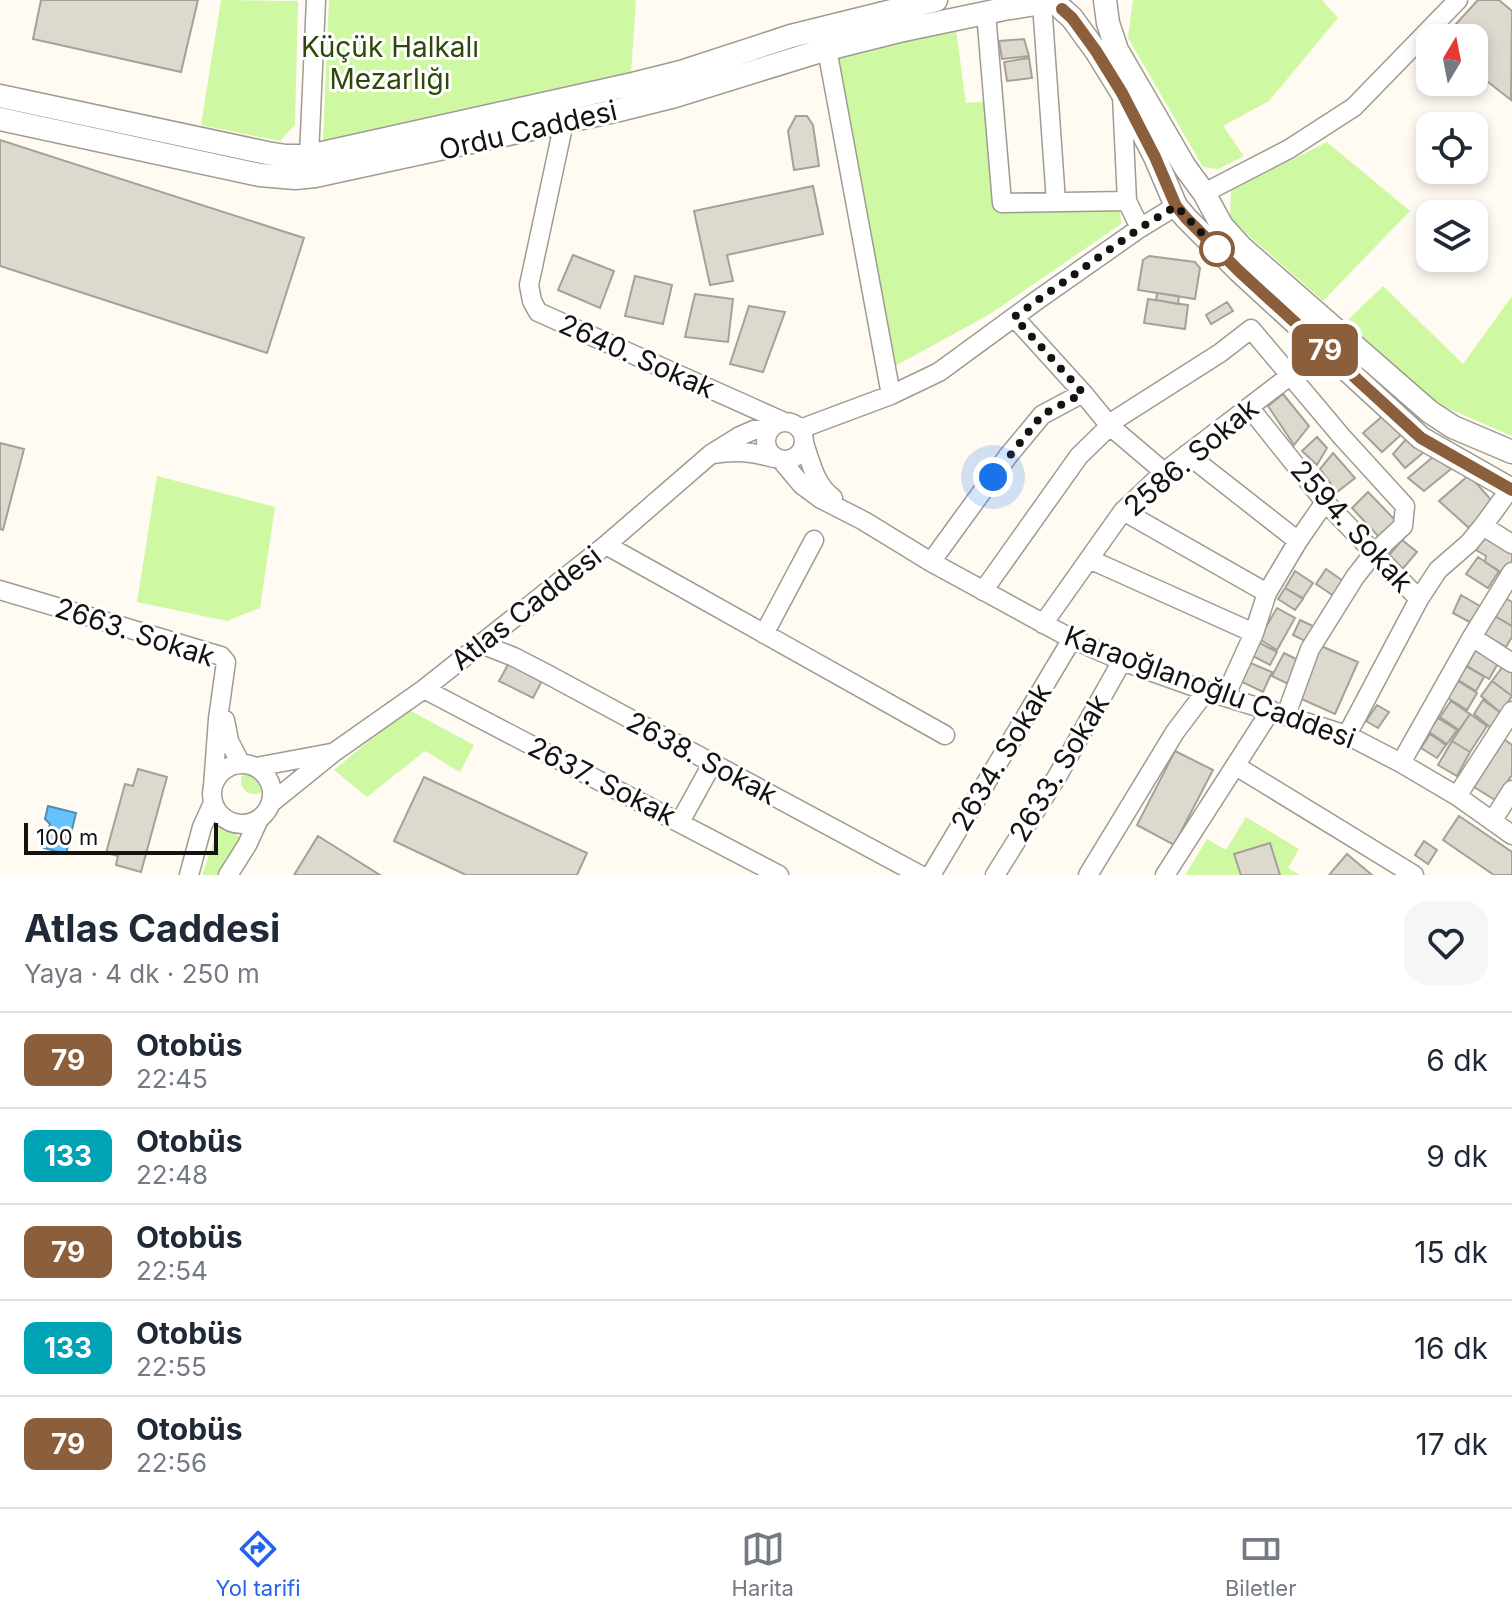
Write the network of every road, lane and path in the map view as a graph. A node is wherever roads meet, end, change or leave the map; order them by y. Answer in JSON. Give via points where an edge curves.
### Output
{"nodes":[{"id":1,"x":316,"y":0,"type":"edge"},
{"id":2,"x":936,"y":0,"type":"edge"},
{"id":3,"x":1098,"y":0,"type":"edge"},
{"id":4,"x":1105,"y":0,"type":"edge"},
{"id":5,"x":1458,"y":0,"type":"edge"},
{"id":6,"x":1051,"y":4,"type":"edge"},
{"id":7,"x":986,"y":13,"type":"junction"},
{"id":8,"x":827,"y":49,"type":"junction"},
{"id":9,"x":1122,"y":93,"type":"junction"},
{"id":10,"x":0,"y":96,"type":"edge"},
{"id":11,"x":0,"y":119,"type":"edge"},
{"id":12,"x":564,"y":122,"type":"junction"},
{"id":13,"x":309,"y":156,"type":"junction"},
{"id":14,"x":1201,"y":189,"type":"junction"},
{"id":15,"x":1127,"y":201,"type":"junction"},
{"id":16,"x":1056,"y":202,"type":"junction"},
{"id":17,"x":1177,"y":205,"type":"junction"},
{"id":18,"x":1140,"y":228,"type":"junction"},
{"id":19,"x":1014,"y":317,"type":"junction"},
{"id":20,"x":1291,"y":375,"type":"junction"},
{"id":21,"x":1083,"y":393,"type":"junction"},
{"id":22,"x":891,"y":395,"type":"junction"},
{"id":23,"x":1249,"y":407,"type":"junction"},
{"id":24,"x":776,"y":425,"type":"junction"},
{"id":25,"x":1110,"y":426,"type":"junction"},
{"id":26,"x":802,"y":436,"type":"junction"},
{"id":27,"x":1512,"y":452,"type":"edge"},
{"id":28,"x":711,"y":454,"type":"junction"},
{"id":29,"x":1187,"y":454,"type":"junction"},
{"id":30,"x":778,"y":459,"type":"junction"},
{"id":31,"x":1164,"y":472,"type":"junction"},
{"id":32,"x":1511,"y":489,"type":"edge"},
{"id":33,"x":1325,"y":502,"type":"junction"},
{"id":34,"x":1123,"y":511,"type":"junction"},
{"id":35,"x":864,"y":521,"type":"junction"},
{"id":36,"x":1483,"y":526,"type":"junction"},
{"id":37,"x":814,"y":540,"type":"dead end"},
{"id":38,"x":1298,"y":541,"type":"junction"},
{"id":39,"x":1512,"y":544,"type":"edge"},
{"id":40,"x":606,"y":545,"type":"junction"},
{"id":41,"x":1373,"y":554,"type":"junction"},
{"id":42,"x":1089,"y":559,"type":"junction"},
{"id":43,"x":931,"y":562,"type":"junction"},
{"id":44,"x":1512,"y":572,"type":"edge"},
{"id":45,"x":0,"y":590,"type":"edge"},
{"id":46,"x":983,"y":591,"type":"junction"},
{"id":47,"x":1267,"y":593,"type":"junction"},
{"id":48,"x":1419,"y":599,"type":"junction"},
{"id":49,"x":1043,"y":624,"type":"junction"},
{"id":50,"x":1254,"y":633,"type":"junction"},
{"id":51,"x":764,"y":634,"type":"junction"},
{"id":52,"x":1472,"y":637,"type":"junction"},
{"id":53,"x":1072,"y":639,"type":"junction"},
{"id":54,"x":481,"y":644,"type":"junction"},
{"id":55,"x":1122,"y":661,"type":"junction"},
{"id":56,"x":1512,"y":663,"type":"edge"},
{"id":57,"x":424,"y":689,"type":"junction"},
{"id":58,"x":1206,"y":691,"type":"junction"},
{"id":59,"x":1225,"y":697,"type":"junction"},
{"id":60,"x":221,"y":706,"type":"junction"},
{"id":61,"x":1512,"y":711,"type":"edge"},
{"id":62,"x":1279,"y":713,"type":"junction"},
{"id":63,"x":945,"y":735,"type":"dead end"},
{"id":64,"x":1347,"y":735,"type":"junction"},
{"id":65,"x":333,"y":753,"type":"junction"},
{"id":66,"x":1401,"y":763,"type":"junction"},
{"id":67,"x":712,"y":764,"type":"junction"},
{"id":68,"x":248,"y":765,"type":"junction"},
{"id":69,"x":1236,"y":766,"type":"junction"},
{"id":70,"x":1512,"y":790,"type":"edge"},
{"id":71,"x":213,"y":795,"type":"junction"},
{"id":72,"x":1457,"y":796,"type":"junction"},
{"id":73,"x":271,"y":803,"type":"junction"},
{"id":74,"x":259,"y":819,"type":"junction"},
{"id":75,"x":1493,"y":820,"type":"junction"},
{"id":76,"x":680,"y":822,"type":"junction"},
{"id":77,"x":1512,"y":835,"type":"edge"},
{"id":78,"x":189,"y":875,"type":"edge"},
{"id":79,"x":228,"y":875,"type":"edge"},
{"id":80,"x":779,"y":875,"type":"edge"},
{"id":81,"x":920,"y":875,"type":"edge"},
{"id":82,"x":931,"y":875,"type":"edge"},
{"id":83,"x":995,"y":875,"type":"edge"},
{"id":84,"x":1088,"y":875,"type":"edge"},
{"id":85,"x":1165,"y":875,"type":"edge"},
{"id":86,"x":1414,"y":875,"type":"edge"}],
"edges":[{"from":1,"to":13,"type":"street"},
{"from":2,"to":13,"type":"main road","name":"Ordu Caddesi","via":[[791,36],[633,84]]},
{"from":3,"to":6,"type":"main road","name":"Ordu Caddesi","via":[[1074,10]]},
{"from":4,"to":14,"type":"main road","via":[[1117,50]]},
{"from":5,"to":14,"type":"street","via":[[1354,107],[1289,149]]},
{"from":6,"to":7,"type":"main road","name":"Ordu Caddesi"},
{"from":6,"to":9,"type":"main road","via":[[1072,18]]},
{"from":6,"to":16,"type":"street"},
{"from":7,"to":8,"type":"main road","name":"Ordu Caddesi"},
{"from":7,"to":16,"type":"street","via":[[1002,203]]},
{"from":8,"to":12,"type":"main road","name":"Ordu Caddesi","via":[[675,96]]},
{"from":8,"to":22,"type":"street"},
{"from":9,"to":15,"type":"street"},
{"from":9,"to":17,"type":"main road"},
{"from":10,"to":13,"type":"main road","name":"Ordu Caddesi","via":[[267,153]]},
{"from":11,"to":12,"type":"main road","name":"Ordu Caddesi","via":[[295,178],[334,174]]},
{"from":12,"to":24,"type":"street","name":"2640. Sokak","via":[[529,285],[538,312]]},
{"from":14,"to":17,"type":"main road","via":[[1185,186],[1178,191]]},
{"from":14,"to":27,"type":"main road","via":[[1241,247],[1430,412]]},
{"from":15,"to":16,"type":"street"},
{"from":15,"to":18,"type":"street"},
{"from":17,"to":18,"type":"street"},
{"from":17,"to":32,"type":"main road","via":[[1239,271],[1421,438]]},
{"from":18,"to":19,"type":"street"},
{"from":19,"to":21,"type":"street"},
{"from":19,"to":22,"type":"street","via":[[939,372]]},
{"from":20,"to":23,"type":"street","name":"2586. Sokak"},
{"from":20,"to":25,"type":"street","via":[[1251,329]]},
{"from":20,"to":41,"type":"street","via":[[1405,506],[1403,526]]},
{"from":21,"to":25,"type":"street"},
{"from":21,"to":43,"type":"street","via":[[1042,415]]},
{"from":22,"to":26,"type":"street"},
{"from":23,"to":29,"type":"street","name":"2586. Sokak"},
{"from":23,"to":33,"type":"street","name":"2594. Sokak"},
{"from":24,"to":26,"type":"street","via":[[792,423]]},
{"from":24,"to":28,"type":"street","name":"Atlas Caddesi","via":[[740,436]]},
{"from":24,"to":30,"type":"street","via":[[765,441]]},
{"from":25,"to":31,"type":"street"},
{"from":25,"to":46,"type":"street","via":[[1079,456]]},
{"from":26,"to":30,"type":"street","via":[[799,455]]},
{"from":26,"to":35,"type":"street","via":[[824,491]]},
{"from":28,"to":30,"type":"street","via":[[745,451]]},
{"from":28,"to":40,"type":"street","name":"Atlas Caddesi"},
{"from":29,"to":31,"type":"street","name":"2586. Sokak"},
{"from":29,"to":38,"type":"street"},
{"from":30,"to":35,"type":"street","via":[[821,499]]},
{"from":31,"to":34,"type":"street","name":"2586. Sokak"},
{"from":32,"to":36,"type":"street"},
{"from":33,"to":38,"type":"street"},
{"from":33,"to":41,"type":"street","name":"2594. Sokak"},
{"from":34,"to":42,"type":"street","name":"2586. Sokak"},
{"from":34,"to":47,"type":"street"},
{"from":35,"to":43,"type":"street","name":"Karaoğlanoğlu Caddesi"},
{"from":36,"to":39,"type":"street"},
{"from":36,"to":48,"type":"street","via":[[1438,570]]},
{"from":37,"to":51,"type":"street"},
{"from":38,"to":47,"type":"street"},
{"from":40,"to":51,"type":"street"},
{"from":40,"to":54,"type":"street","name":"Atlas Caddesi"},
{"from":41,"to":48,"type":"street","name":"2594. Sokak"},
{"from":41,"to":62,"type":"street","via":[[1310,649]]},
{"from":42,"to":49,"type":"street","name":"2586. Sokak"},
{"from":42,"to":50,"type":"street"},
{"from":43,"to":46,"type":"street","name":"Karaoğlanoğlu Caddesi"},
{"from":44,"to":52,"type":"street"},
{"from":45,"to":60,"type":"street","name":"2663. Sokak","via":[[221,656],[226,662]]},
{"from":46,"to":49,"type":"street","name":"Karaoğlanoğlu Caddesi"},
{"from":47,"to":50,"type":"street"},
{"from":48,"to":64,"type":"street","name":"2594. Sokak"},
{"from":49,"to":53,"type":"street","name":"Karaoğlanoğlu Caddesi"},
{"from":50,"to":59,"type":"street"},
{"from":51,"to":63,"type":"street"},
{"from":52,"to":56,"type":"street"},
{"from":52,"to":66,"type":"street"},
{"from":53,"to":55,"type":"street","name":"Karaoğlanoğlu Caddesi"},
{"from":53,"to":82,"type":"street","name":"2634. Sokak"},
{"from":54,"to":57,"type":"street","name":"Atlas Caddesi"},
{"from":54,"to":67,"type":"street","name":"2638. Sokak"},
{"from":55,"to":58,"type":"street","name":"Karaoğlanoğlu Caddesi"},
{"from":55,"to":83,"type":"street","name":"2633. Sokak"},
{"from":57,"to":65,"type":"street","name":"Atlas Caddesi"},
{"from":57,"to":76,"type":"street","name":"2637. Sokak"},
{"from":58,"to":59,"type":"street","name":"Karaoğlanoğlu Caddesi"},
{"from":58,"to":84,"type":"street"},
{"from":59,"to":62,"type":"street","name":"Karaoğlanoğlu Caddesi"},
{"from":60,"to":68,"type":"street","via":[[229,741]]},
{"from":60,"to":71,"type":"street"},
{"from":61,"to":72,"type":"street"},
{"from":62,"to":64,"type":"street","name":"Karaoğlanoğlu Caddesi"},
{"from":62,"to":69,"type":"street"},
{"from":64,"to":66,"type":"street","name":"Karaoğlanoğlu Caddesi"},
{"from":65,"to":68,"type":"street","name":"Atlas Caddesi"},
{"from":65,"to":73,"type":"street","name":"Atlas Caddesi"},
{"from":66,"to":72,"type":"street","name":"Karaoğlanoğlu Caddesi"},
{"from":67,"to":76,"type":"street"},
{"from":67,"to":81,"type":"street","name":"2638. Sokak"},
{"from":68,"to":71,"type":"street","via":[[223,770]]},
{"from":68,"to":73,"type":"street","via":[[268,778]]},
{"from":69,"to":85,"type":"street"},
{"from":69,"to":86,"type":"street"},
{"from":70,"to":75,"type":"street"},
{"from":71,"to":74,"type":"street","via":[[218,811],[232,822]]},
{"from":71,"to":78,"type":"street"},
{"from":72,"to":75,"type":"street","name":"Karaoğlanoğlu Caddesi"},
{"from":73,"to":74,"type":"street"},
{"from":74,"to":79,"type":"street"},
{"from":75,"to":77,"type":"street","name":"Karaoğlanoğlu Caddesi"},
{"from":76,"to":80,"type":"street","name":"2637. Sokak"}]}
